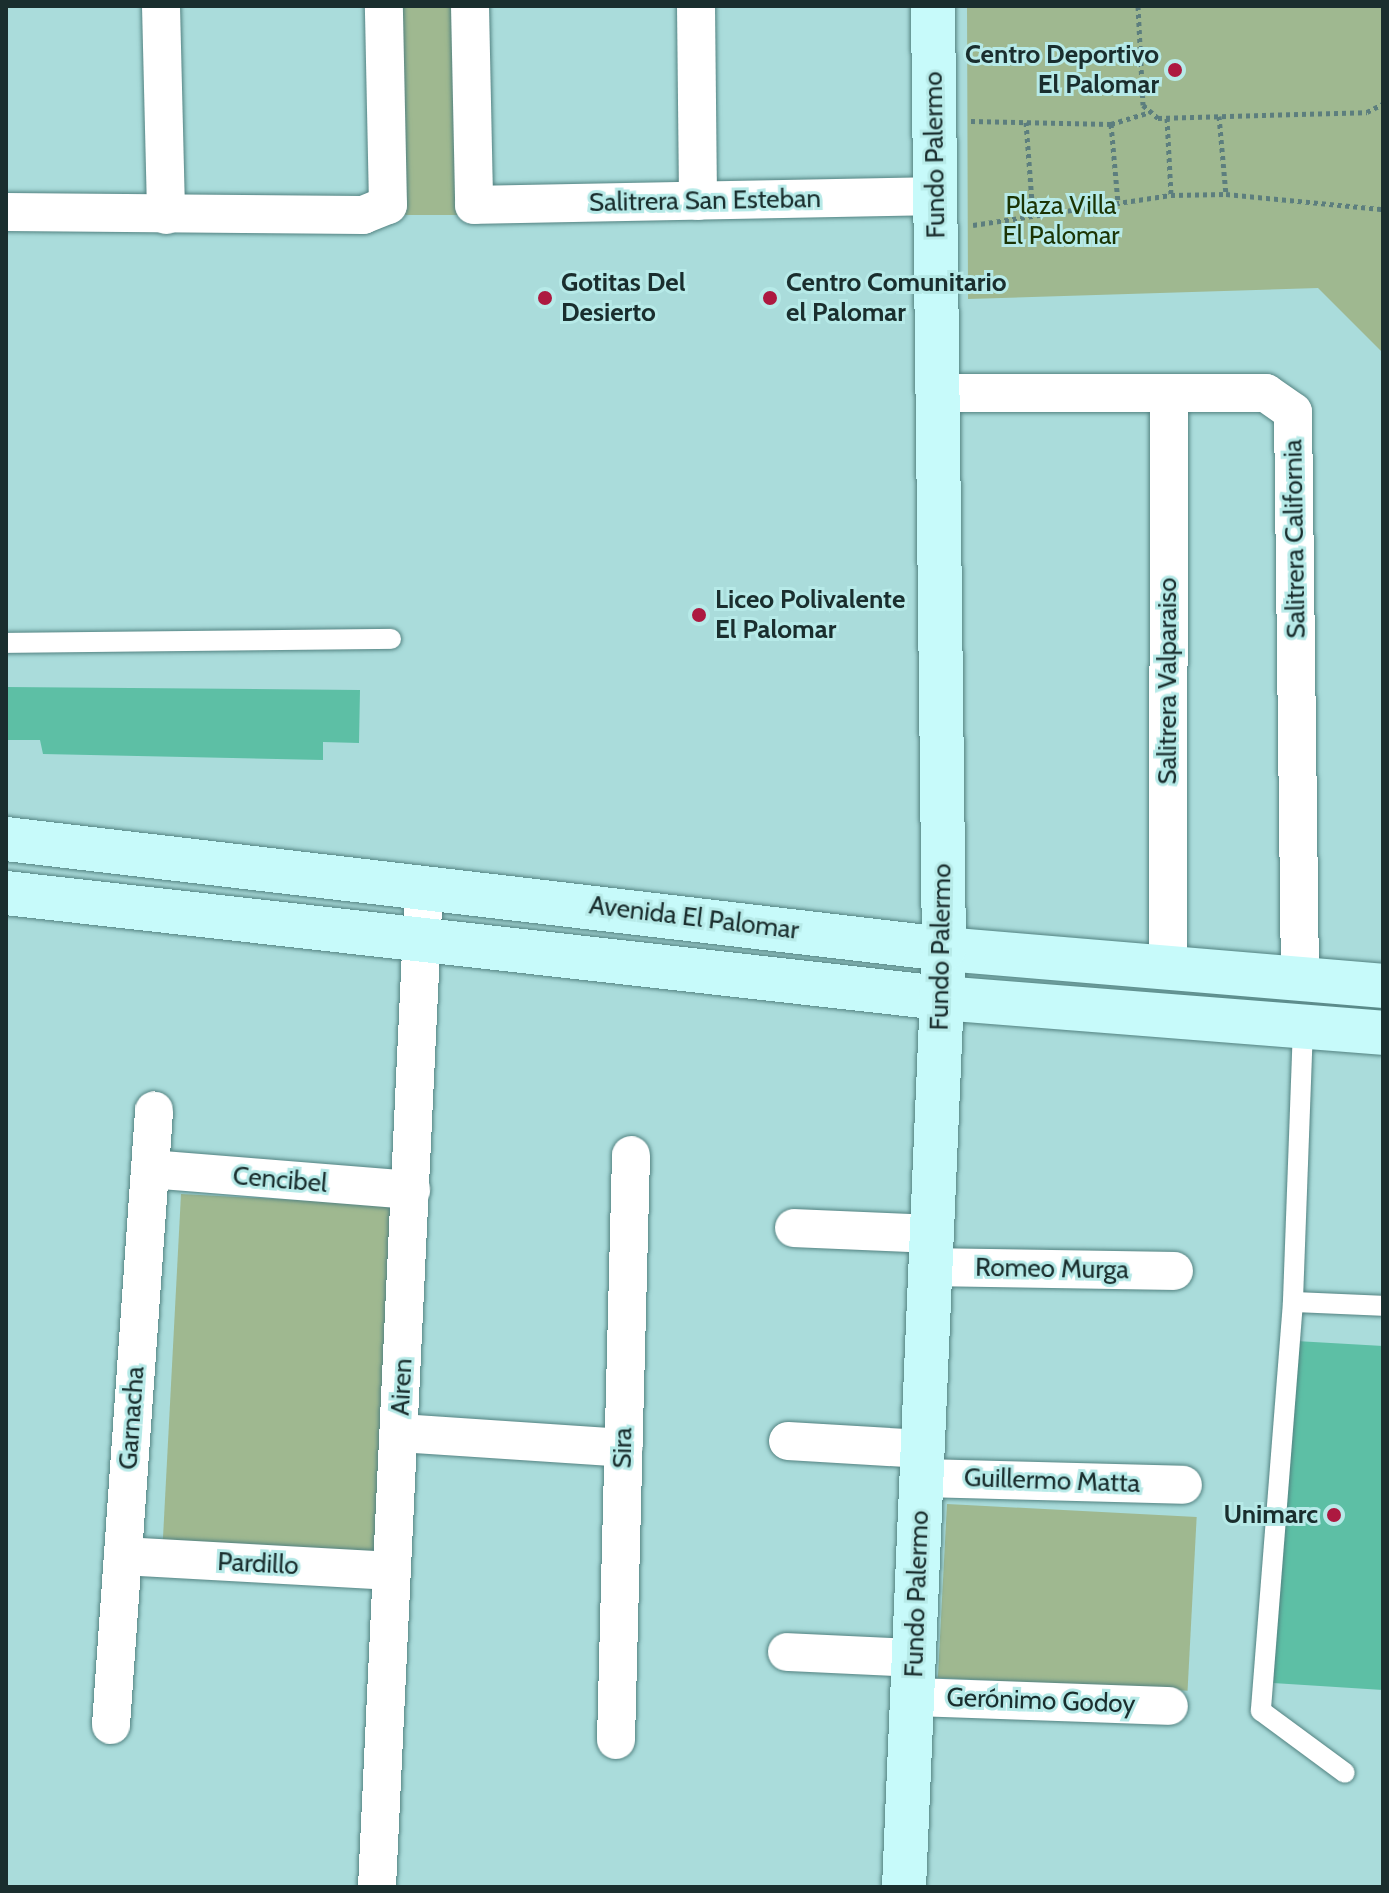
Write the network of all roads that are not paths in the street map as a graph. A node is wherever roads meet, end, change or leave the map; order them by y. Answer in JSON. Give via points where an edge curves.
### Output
{"nodes":[{"id":1,"x":161,"y":6,"type":"edge"},
{"id":2,"x":384,"y":6,"type":"edge"},
{"id":3,"x":470,"y":6,"type":"edge"},
{"id":4,"x":696,"y":6,"type":"edge"},
{"id":5,"x":933,"y":6,"type":"edge"},
{"id":6,"x":698,"y":201,"type":"junction"},
{"id":7,"x":6,"y":212,"type":"edge"},
{"id":8,"x":936,"y":213,"type":"junction"},
{"id":9,"x":166,"y":215,"type":"junction"},
{"id":10,"x":937,"y":393,"type":"junction"},
{"id":11,"x":1169,"y":393,"type":"junction"},
{"id":12,"x":391,"y":639,"type":"dead end"},
{"id":13,"x":6,"y":643,"type":"edge"},
{"id":14,"x":6,"y":839,"type":"edge"},
{"id":15,"x":424,"y":886,"type":"junction"},
{"id":16,"x":6,"y":893,"type":"edge"},
{"id":17,"x":424,"y":942,"type":"junction"},
{"id":18,"x":944,"y":949,"type":"junction"},
{"id":19,"x":1168,"y":969,"type":"junction"},
{"id":20,"x":1300,"y":979,"type":"junction"},
{"id":21,"x":1383,"y":986,"type":"edge"},
{"id":22,"x":941,"y":998,"type":"junction"},
{"id":23,"x":1303,"y":1027,"type":"junction"},
{"id":24,"x":1383,"y":1033,"type":"edge"},
{"id":25,"x":154,"y":1111,"type":"dead end"},
{"id":26,"x":631,"y":1155,"type":"dead end"},
{"id":27,"x":150,"y":1169,"type":"junction"},
{"id":28,"x":411,"y":1190,"type":"junction"},
{"id":29,"x":794,"y":1228,"type":"dead end"},
{"id":30,"x":931,"y":1251,"type":"junction"},
{"id":31,"x":1174,"y":1271,"type":"dead end"},
{"id":32,"x":1293,"y":1302,"type":"junction"},
{"id":33,"x":1383,"y":1306,"type":"edge"},
{"id":34,"x":400,"y":1433,"type":"junction"},
{"id":35,"x":788,"y":1441,"type":"dead end"},
{"id":36,"x":623,"y":1448,"type":"junction"},
{"id":37,"x":922,"y":1463,"type":"junction"},
{"id":38,"x":1183,"y":1485,"type":"dead end"},
{"id":39,"x":123,"y":1556,"type":"junction"},
{"id":40,"x":392,"y":1571,"type":"junction"},
{"id":41,"x":787,"y":1652,"type":"dead end"},
{"id":42,"x":913,"y":1678,"type":"junction"},
{"id":43,"x":1169,"y":1706,"type":"dead end"},
{"id":44,"x":111,"y":1725,"type":"dead end"},
{"id":45,"x":616,"y":1740,"type":"dead end"},
{"id":46,"x":1345,"y":1773,"type":"dead end"},
{"id":47,"x":377,"y":1887,"type":"edge"},
{"id":48,"x":904,"y":1887,"type":"edge"}],
"edges":[{"from":1,"to":9,"type":"street"},
{"from":2,"to":9,"type":"street","via":[[388,205],[363,215]]},
{"from":3,"to":6,"type":"street","name":"Salitrera San Esteban","via":[[474,205]]},
{"from":4,"to":6,"type":"street"},
{"from":5,"to":8,"type":"street","name":"Fundo Palermo"},
{"from":6,"to":8,"type":"street","name":"Salitrera San Esteban"},
{"from":7,"to":9,"type":"street"},
{"from":8,"to":10,"type":"street","name":"Fundo Palermo"},
{"from":10,"to":11,"type":"street","name":"Salitrera California"},
{"from":10,"to":18,"type":"street","name":"Fundo Palermo"},
{"from":11,"to":19,"type":"street","name":"Salitrera Valparaiso"},
{"from":11,"to":20,"type":"street","name":"Salitrera California","via":[[1266,393],[1293,412]]},
{"from":12,"to":13,"type":"lane"},
{"from":14,"to":15,"type":"street","name":"Avenida El Palomar"},
{"from":15,"to":17,"type":"street","name":"Airen"},
{"from":15,"to":18,"type":"street","name":"Avenida El Palomar"},
{"from":16,"to":17,"type":"street","name":"Avenida El Palomar"},
{"from":17,"to":22,"type":"street","name":"Avenida El Palomar"},
{"from":17,"to":28,"type":"street","name":"Airen"},
{"from":18,"to":19,"type":"street","name":"Avenida El Palomar"},
{"from":18,"to":22,"type":"street","name":"Fundo Palermo"},
{"from":19,"to":20,"type":"street","name":"Avenida El Palomar"},
{"from":20,"to":21,"type":"street","name":"Avenida El Palomar"},
{"from":22,"to":23,"type":"street","name":"Avenida El Palomar"},
{"from":22,"to":30,"type":"street","name":"Fundo Palermo"},
{"from":23,"to":24,"type":"street","name":"Avenida El Palomar"},
{"from":23,"to":32,"type":"lane"},
{"from":25,"to":27,"type":"street","name":"Garnacha"},
{"from":26,"to":36,"type":"street","name":"Sira"},
{"from":27,"to":28,"type":"street","name":"Cencibel"},
{"from":27,"to":39,"type":"street","name":"Garnacha"},
{"from":28,"to":34,"type":"street","name":"Airen"},
{"from":29,"to":30,"type":"street","name":"Romeo Murga"},
{"from":30,"to":31,"type":"street","name":"Romeo Murga"},
{"from":30,"to":37,"type":"street","name":"Fundo Palermo"},
{"from":32,"to":33,"type":"lane"},
{"from":32,"to":46,"type":"lane","via":[[1261,1711]]},
{"from":34,"to":36,"type":"street"},
{"from":34,"to":40,"type":"street","name":"Airen"},
{"from":35,"to":37,"type":"street","name":"Guillermo Matta"},
{"from":36,"to":45,"type":"street","name":"Sira"},
{"from":37,"to":38,"type":"street","name":"Guillermo Matta"},
{"from":37,"to":42,"type":"street","name":"Fundo Palermo"},
{"from":39,"to":40,"type":"street","name":"Pardillo"},
{"from":39,"to":44,"type":"street","name":"Garnacha"},
{"from":40,"to":47,"type":"street","name":"Airen"},
{"from":41,"to":42,"type":"street","name":"Gerónimo Godoy"},
{"from":42,"to":43,"type":"street","name":"Gerónimo Godoy"},
{"from":42,"to":48,"type":"street","name":"Fundo Palermo"}]}
